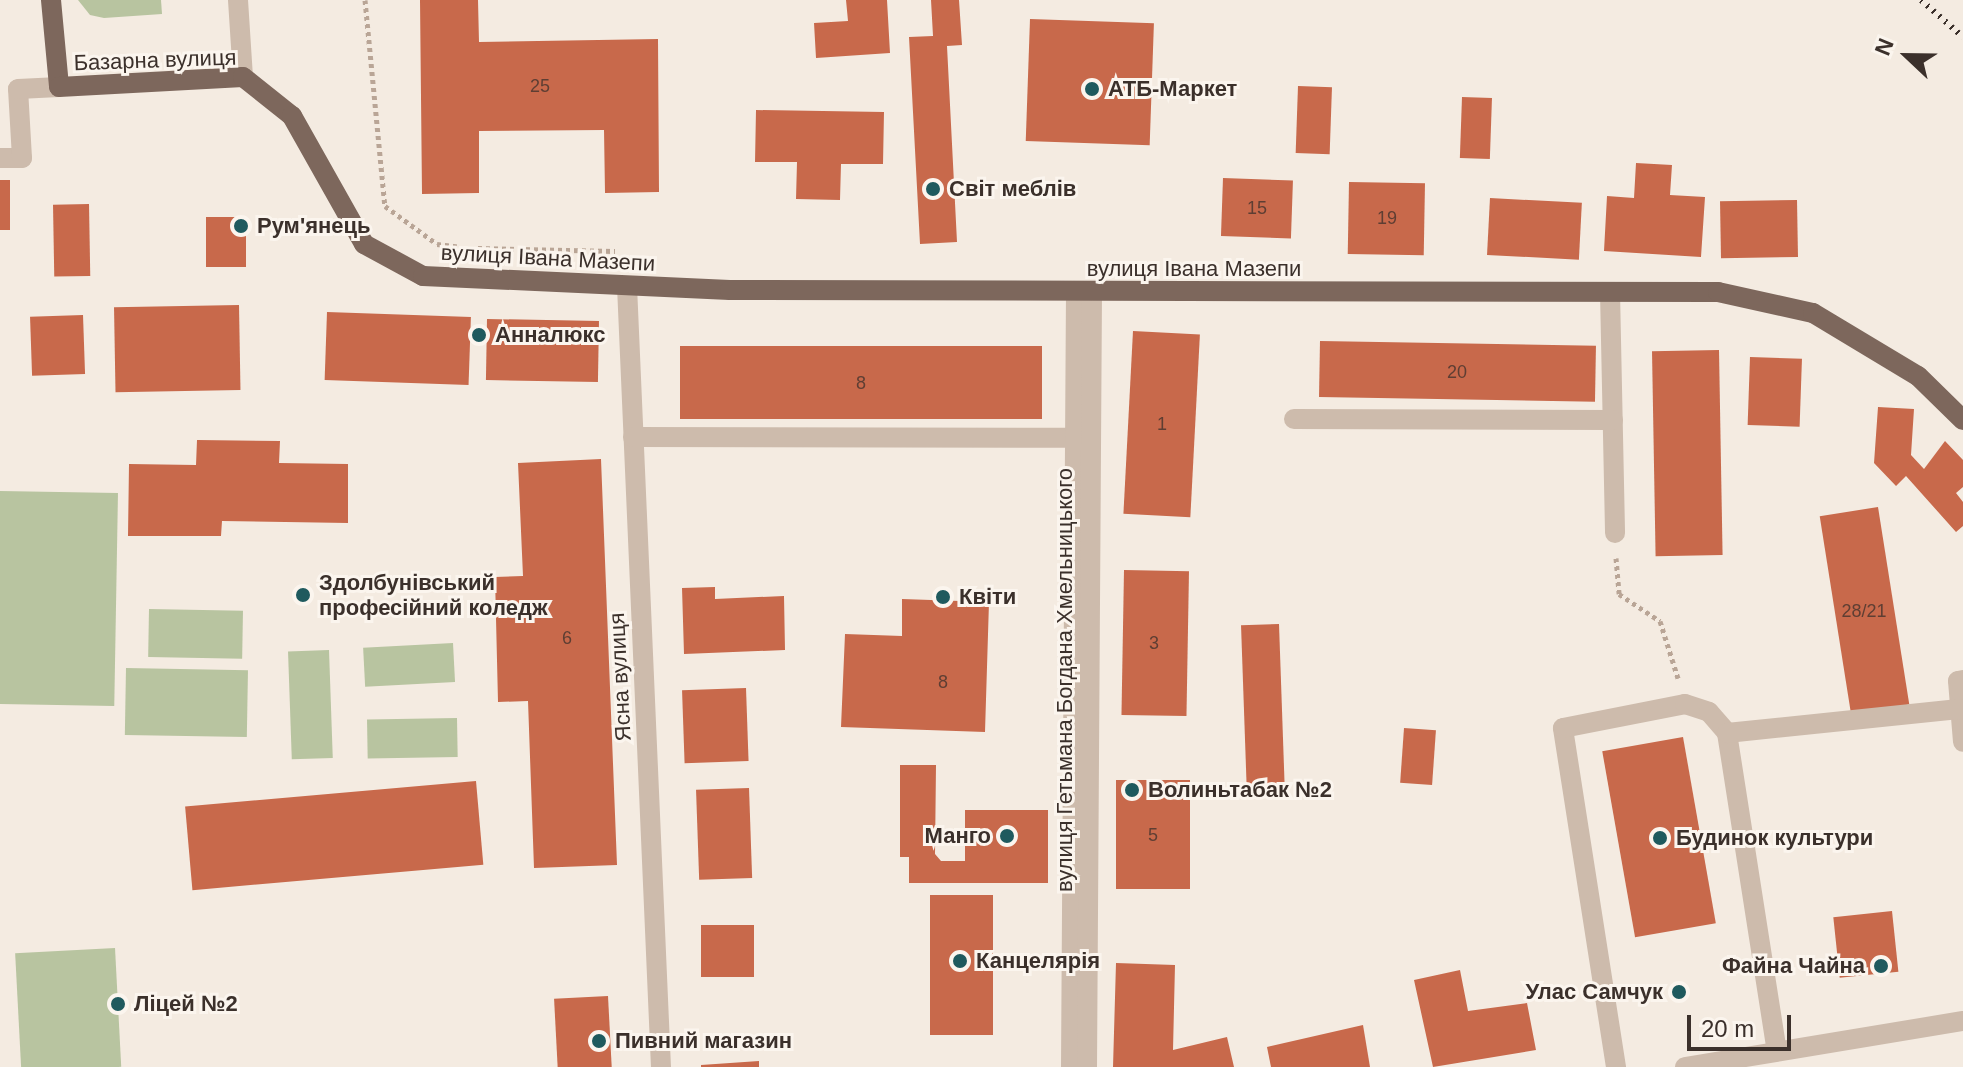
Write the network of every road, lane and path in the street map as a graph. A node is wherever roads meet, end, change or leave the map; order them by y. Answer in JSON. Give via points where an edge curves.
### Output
{"nodes":[{"id":1,"x":51,"y":0,"type":"edge"},
{"id":2,"x":238,"y":0,"type":"edge"},
{"id":3,"x":365,"y":0,"type":"edge"},
{"id":4,"x":243,"y":77,"type":"junction"},
{"id":5,"x":59,"y":87,"type":"junction"},
{"id":6,"x":0,"y":158,"type":"edge"},
{"id":7,"x":615,"y":251,"type":"dead end"},
{"id":8,"x":391,"y":264,"type":"joint"},
{"id":9,"x":627,"y":286,"type":"junction"},
{"id":10,"x":1610,"y":292,"type":"junction"},
{"id":11,"x":1084,"y":294,"type":"junction"},
{"id":12,"x":1294,"y":419,"type":"dead end"},
{"id":13,"x":1613,"y":420,"type":"junction"},
{"id":14,"x":1963,"y":420,"type":"edge"},
{"id":15,"x":633,"y":437,"type":"junction"},
{"id":16,"x":1076,"y":438,"type":"junction"},
{"id":17,"x":1615,"y":533,"type":"joint"},
{"id":18,"x":1963,"y":680,"type":"edge"},
{"id":19,"x":1685,"y":704,"type":"junction"},
{"id":20,"x":1959,"y":709,"type":"junction"},
{"id":21,"x":1727,"y":733,"type":"junction"},
{"id":22,"x":1963,"y":742,"type":"edge"},
{"id":23,"x":1963,"y":1021,"type":"edge"},
{"id":24,"x":1777,"y":1051,"type":"junction"},
{"id":25,"x":661,"y":1067,"type":"edge"},
{"id":26,"x":1071,"y":1067,"type":"edge"},
{"id":27,"x":1087,"y":1067,"type":"edge"},
{"id":28,"x":1616,"y":1067,"type":"edge"},
{"id":29,"x":1685,"y":1067,"type":"edge"}],
"edges":[{"from":1,"to":5,"type":"main road","name":"Базарна вулиця"},
{"from":2,"to":4,"type":"street"},
{"from":3,"to":7,"type":"path","via":[[374,141],[385,206],[401,223],[437,244]]},
{"from":4,"to":5,"type":"main road","name":"Базарна вулиця"},
{"from":4,"to":8,"type":"main road","name":"Базарна вулиця","via":[[292,116],[364,244]]},
{"from":5,"to":6,"type":"street","via":[[18,89],[22,158]]},
{"from":8,"to":9,"type":"main road","name":"вулиця Івана Мазепи","via":[[423,276]]},
{"from":9,"to":11,"type":"main road","name":"вулиця Івана Мазепи"},
{"from":9,"to":15,"type":"street","name":"Ясна вулиця"},
{"from":10,"to":11,"type":"main road","name":"вулиця Івана Мазепи"},
{"from":10,"to":13,"type":"street"},
{"from":10,"to":14,"type":"main road","name":"вулиця Івана Мазепи","via":[[1718,292],[1813,313],[1918,376]]},
{"from":11,"to":16,"type":"street","name":"вулиця Гетьмана Богдана Хмельницького"},
{"from":11,"to":27,"type":"street","name":"вулиця Гетьмана Богдана Хмельницького"},
{"from":12,"to":13,"type":"street"},
{"from":13,"to":17,"type":"street"},
{"from":15,"to":16,"type":"street"},
{"from":15,"to":25,"type":"street","name":"Ясна вулиця"},
{"from":16,"to":26,"type":"street","name":"вулиця Гетьмана Богдана Хмельницького"},
{"from":17,"to":19,"type":"path","via":[[1619,594],[1660,621]]},
{"from":18,"to":20,"type":"street","via":[[1958,681]]},
{"from":19,"to":21,"type":"street","via":[[1709,712]]},
{"from":19,"to":28,"type":"street","via":[[1563,728]]},
{"from":20,"to":21,"type":"street"},
{"from":20,"to":22,"type":"street"},
{"from":21,"to":24,"type":"street"},
{"from":23,"to":24,"type":"street"},
{"from":24,"to":29,"type":"street"}]}
